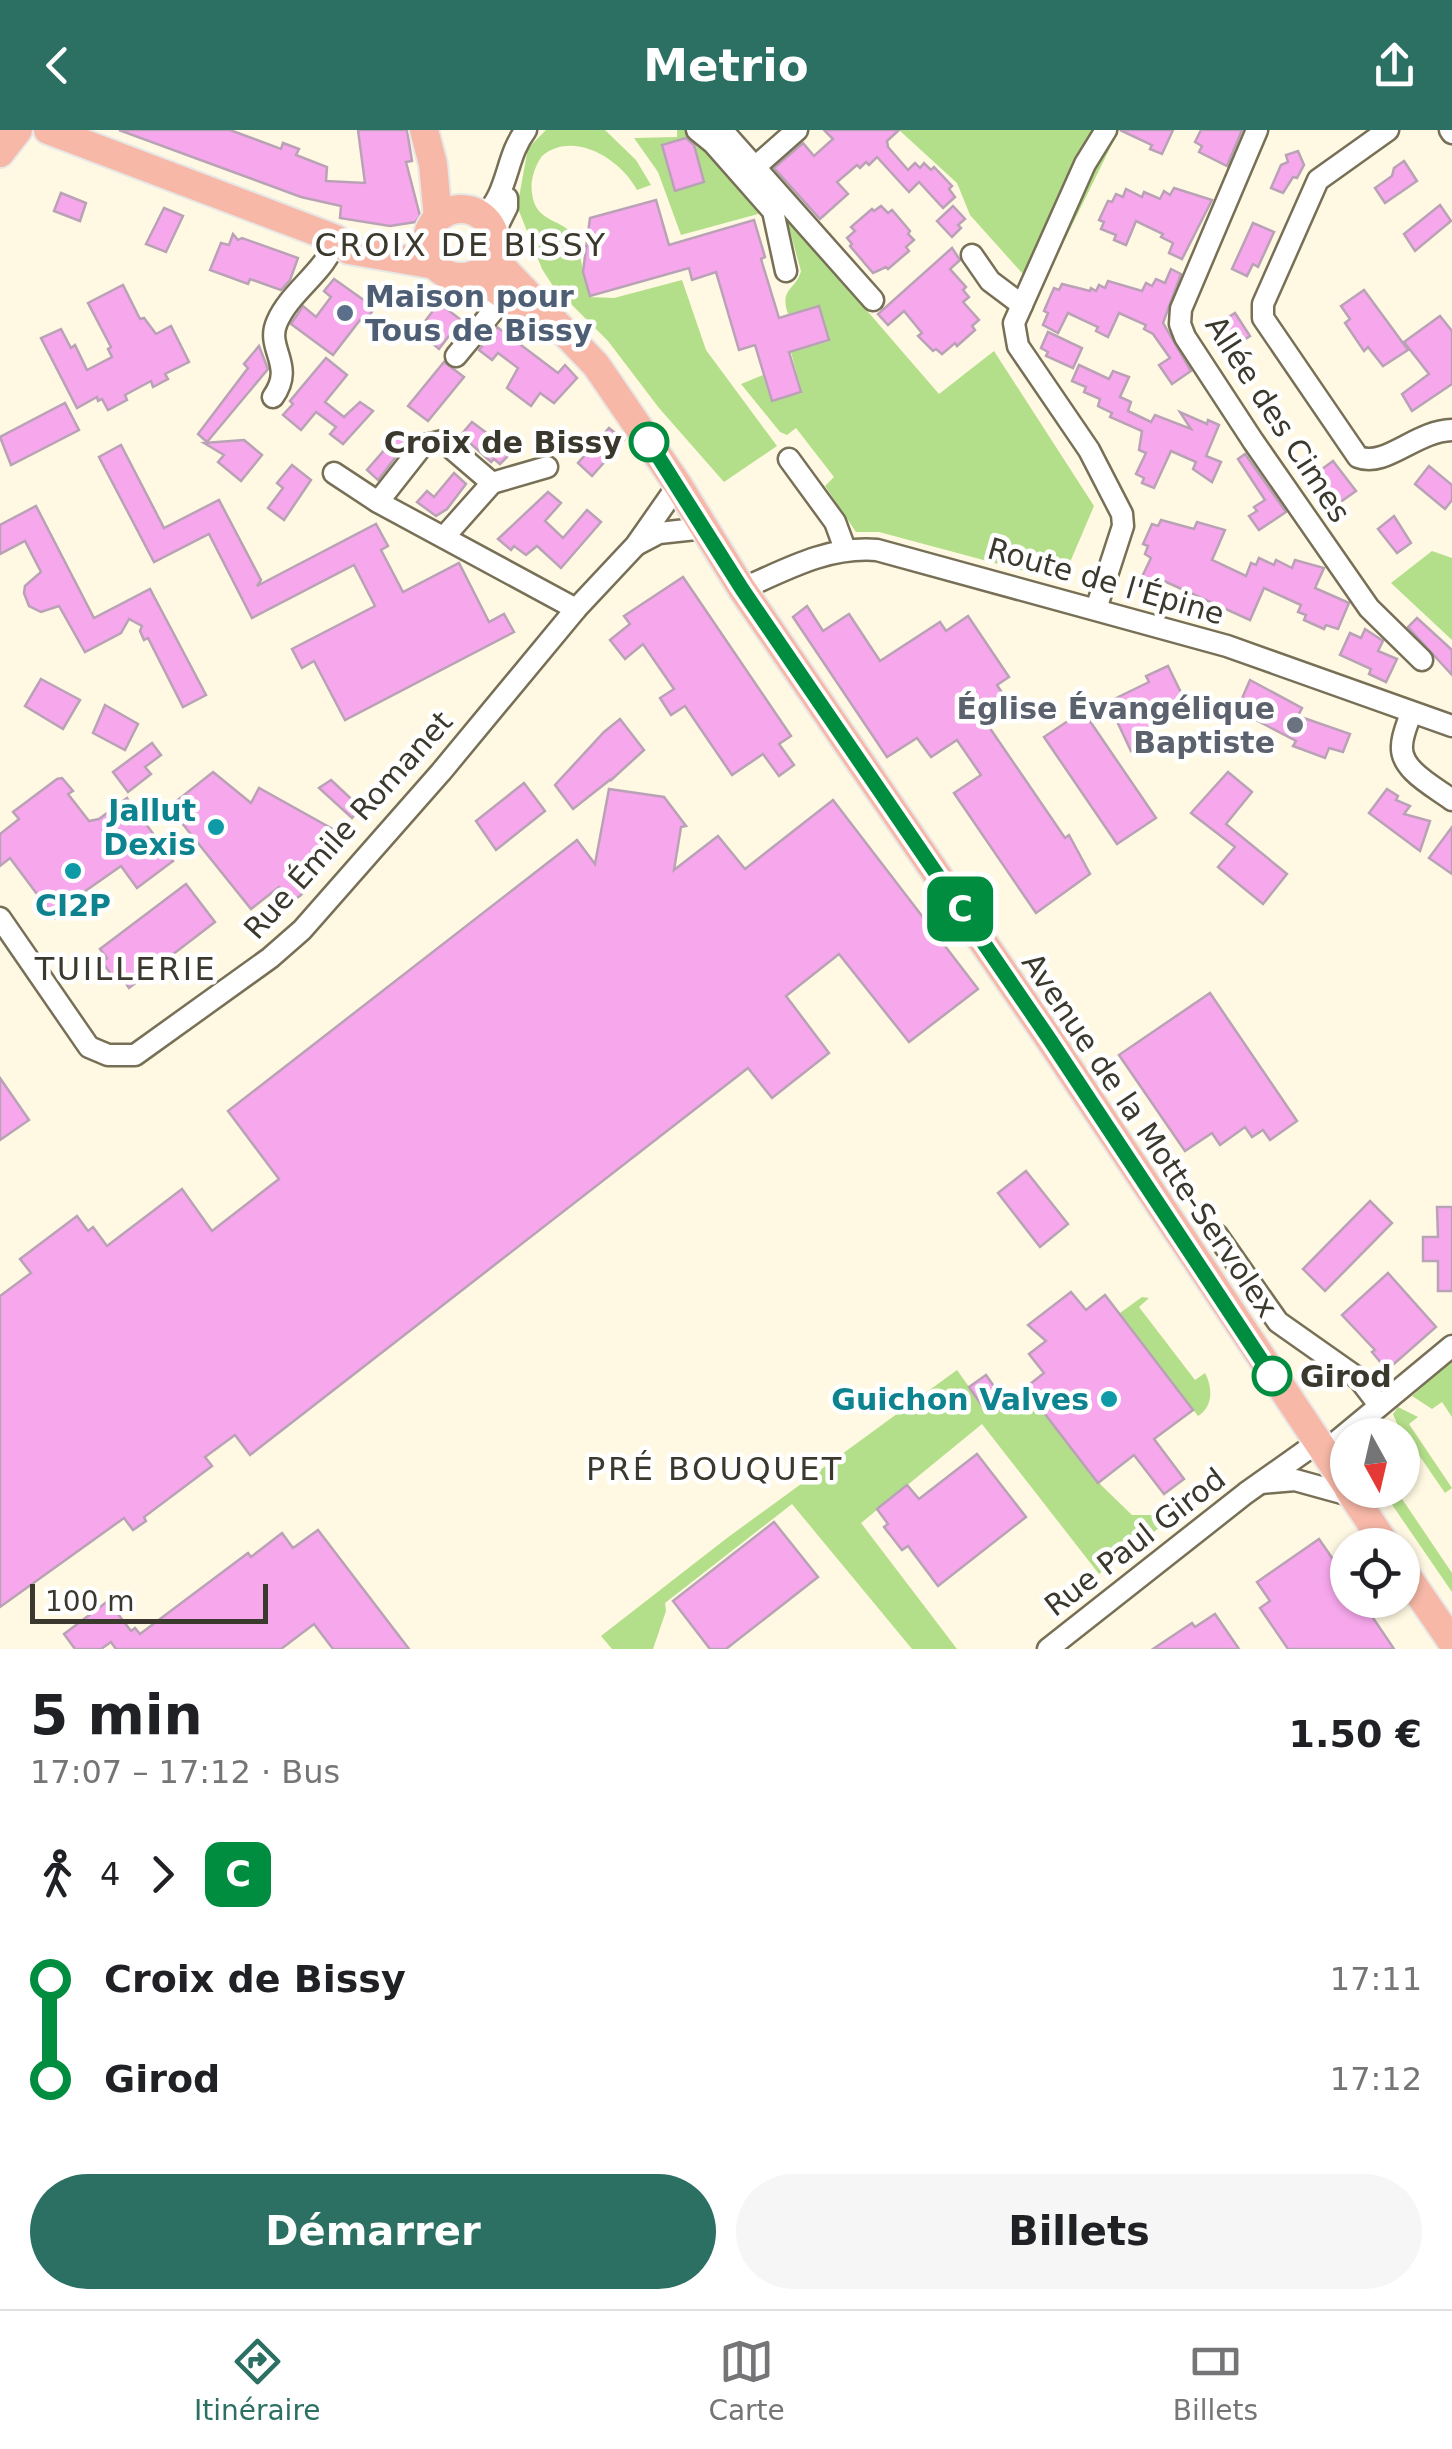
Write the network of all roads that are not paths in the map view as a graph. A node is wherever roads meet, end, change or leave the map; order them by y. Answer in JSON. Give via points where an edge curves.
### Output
{"nodes":[{"id":1,"x":18,"y":130,"type":"edge"},
{"id":2,"x":48,"y":130,"type":"edge"},
{"id":3,"x":424,"y":130,"type":"edge"},
{"id":4,"x":526,"y":130,"type":"edge"},
{"id":5,"x":697,"y":130,"type":"edge"},
{"id":6,"x":722,"y":130,"type":"edge"},
{"id":7,"x":797,"y":130,"type":"edge"},
{"id":8,"x":1106,"y":130,"type":"edge"},
{"id":9,"x":1258,"y":130,"type":"edge"},
{"id":10,"x":1388,"y":130,"type":"edge"},
{"id":11,"x":0,"y":153,"type":"edge"},
{"id":12,"x":433,"y":164,"type":"junction"},
{"id":13,"x":755,"y":167,"type":"junction"},
{"id":14,"x":433,"y":227,"type":"junction"},
{"id":15,"x":482,"y":238,"type":"junction"},
{"id":16,"x":338,"y":240,"type":"junction"},
{"id":17,"x":972,"y":255,"type":"dead end"},
{"id":18,"x":435,"y":265,"type":"junction"},
{"id":19,"x":786,"y":271,"type":"dead end"},
{"id":20,"x":511,"y":289,"type":"junction"},
{"id":21,"x":874,"y":300,"type":"dead end"},
{"id":22,"x":1022,"y":305,"type":"junction"},
{"id":23,"x":456,"y":356,"type":"dead end"},
{"id":24,"x":273,"y":397,"type":"dead end"},
{"id":25,"x":1452,"y":430,"type":"edge"},
{"id":26,"x":790,"y":460,"type":"dead end"},
{"id":27,"x":548,"y":467,"type":"dead end"},
{"id":28,"x":334,"y":473,"type":"dead end"},
{"id":29,"x":492,"y":482,"type":"junction"},
{"id":30,"x":678,"y":486,"type":"junction"},
{"id":31,"x":378,"y":502,"type":"junction"},
{"id":32,"x":704,"y":528,"type":"junction"},
{"id":33,"x":444,"y":536,"type":"junction"},
{"id":34,"x":636,"y":545,"type":"junction"},
{"id":35,"x":845,"y":549,"type":"junction"},
{"id":36,"x":742,"y":589,"type":"junction"},
{"id":37,"x":576,"y":609,"type":"junction"},
{"id":38,"x":1096,"y":609,"type":"junction"},
{"id":39,"x":1422,"y":660,"type":"dead end"},
{"id":40,"x":1410,"y":712,"type":"junction"},
{"id":41,"x":1452,"y":726,"type":"edge"},
{"id":42,"x":1452,"y":800,"type":"edge"},
{"id":43,"x":0,"y":918,"type":"edge"},
{"id":44,"x":1217,"y":1234,"type":"dead end"},
{"id":45,"x":1452,"y":1346,"type":"edge"},
{"id":46,"x":1380,"y":1405,"type":"junction"},
{"id":47,"x":1321,"y":1447,"type":"junction"},
{"id":48,"x":1330,"y":1461,"type":"edge"},
{"id":49,"x":1259,"y":1483,"type":"junction"},
{"id":50,"x":1330,"y":1487,"type":"edge"},
{"id":51,"x":1420,"y":1595,"type":"edge"},
{"id":52,"x":1452,"y":1642,"type":"edge"},
{"id":53,"x":1048,"y":1649,"type":"edge"}],
"edges":[{"from":1,"to":11,"type":"main road"},
{"from":2,"to":16,"type":"main road"},
{"from":3,"to":12,"type":"main road"},
{"from":4,"to":15,"type":"street","via":[[516,143],[506,208]]},
{"from":5,"to":19,"type":"street","via":[[773,211]]},
{"from":6,"to":13,"type":"street"},
{"from":7,"to":13,"type":"street"},
{"from":8,"to":22,"type":"street","via":[[1084,164]]},
{"from":9,"to":39,"type":"street","name":"Allée des Cimes","via":[[1180,324],[1369,608]]},
{"from":10,"to":25,"type":"street","via":[[1318,180],[1263,304],[1263,318],[1358,457],[1380,460],[1433,430]]},
{"from":12,"to":14,"type":"main road"},
{"from":12,"to":15,"type":"main road"},
{"from":13,"to":21,"type":"street"},
{"from":14,"to":15,"type":"main road","via":[[451,211]]},
{"from":14,"to":16,"type":"main road","via":[[396,246]]},
{"from":14,"to":18,"type":"main road","via":[[428,251]]},
{"from":15,"to":18,"type":"main road","via":[[454,276]]},
{"from":15,"to":20,"type":"main road","name":"Avenue de la Motte-Servolex"},
{"from":16,"to":18,"type":"main road","via":[[349,250]]},
{"from":16,"to":24,"type":"street","via":[[276,322],[284,373]]},
{"from":17,"to":22,"type":"street","via":[[990,281]]},
{"from":20,"to":23,"type":"street"},
{"from":20,"to":30,"type":"main road","name":"Avenue de la Motte-Servolex","via":[[596,365]]},
{"from":22,"to":38,"type":"street","via":[[1014,323],[1018,346],[1089,450],[1122,514]]},
{"from":26,"to":35,"type":"street","via":[[821,499]]},
{"from":27,"to":29,"type":"street"},
{"from":28,"to":31,"type":"street"},
{"from":29,"to":31,"type":"street","via":[[442,441],[432,442]]},
{"from":29,"to":33,"type":"street"},
{"from":30,"to":32,"type":"main road","name":"Avenue de la Motte-Servolex"},
{"from":30,"to":34,"type":"street","name":"Rue Émile Romanet"},
{"from":31,"to":33,"type":"street"},
{"from":32,"to":34,"type":"street","name":"Rue Émile Romanet","via":[[659,533]]},
{"from":32,"to":36,"type":"main road","name":"Avenue de la Motte-Servolex"},
{"from":33,"to":37,"type":"street"},
{"from":34,"to":37,"type":"street","name":"Rue Émile Romanet"},
{"from":35,"to":36,"type":"street","name":"Route de l'Épine"},
{"from":35,"to":38,"type":"street","name":"Route de l'Épine","via":[[890,553]]},
{"from":36,"to":47,"type":"main road","name":"Avenue de la Motte-Servolex"},
{"from":37,"to":43,"type":"street","name":"Rue Émile Romanet","via":[[302,930],[135,1055],[108,1055],[88,1046]]},
{"from":38,"to":40,"type":"street","name":"Route de l'Épine","via":[[1228,646]]},
{"from":40,"to":41,"type":"street","name":"Route de l'Épine"},
{"from":40,"to":42,"type":"street","via":[[1404,758]]},
{"from":44,"to":46,"type":"street","via":[[1278,1322],[1358,1379]]},
{"from":45,"to":46,"type":"street","name":"Rue Paul Girod"},
{"from":46,"to":47,"type":"street","name":"Rue Paul Girod"},
{"from":47,"to":48,"type":"main road","name":"Avenue de la Motte-Servolex"},
{"from":47,"to":49,"type":"street","name":"Rue Paul Girod"},
{"from":49,"to":50,"type":"street","name":"Rue Paul Girod","via":[[1295,1480]]},
{"from":49,"to":53,"type":"street","name":"Rue Paul Girod"},
{"from":51,"to":52,"type":"main road"}]}
